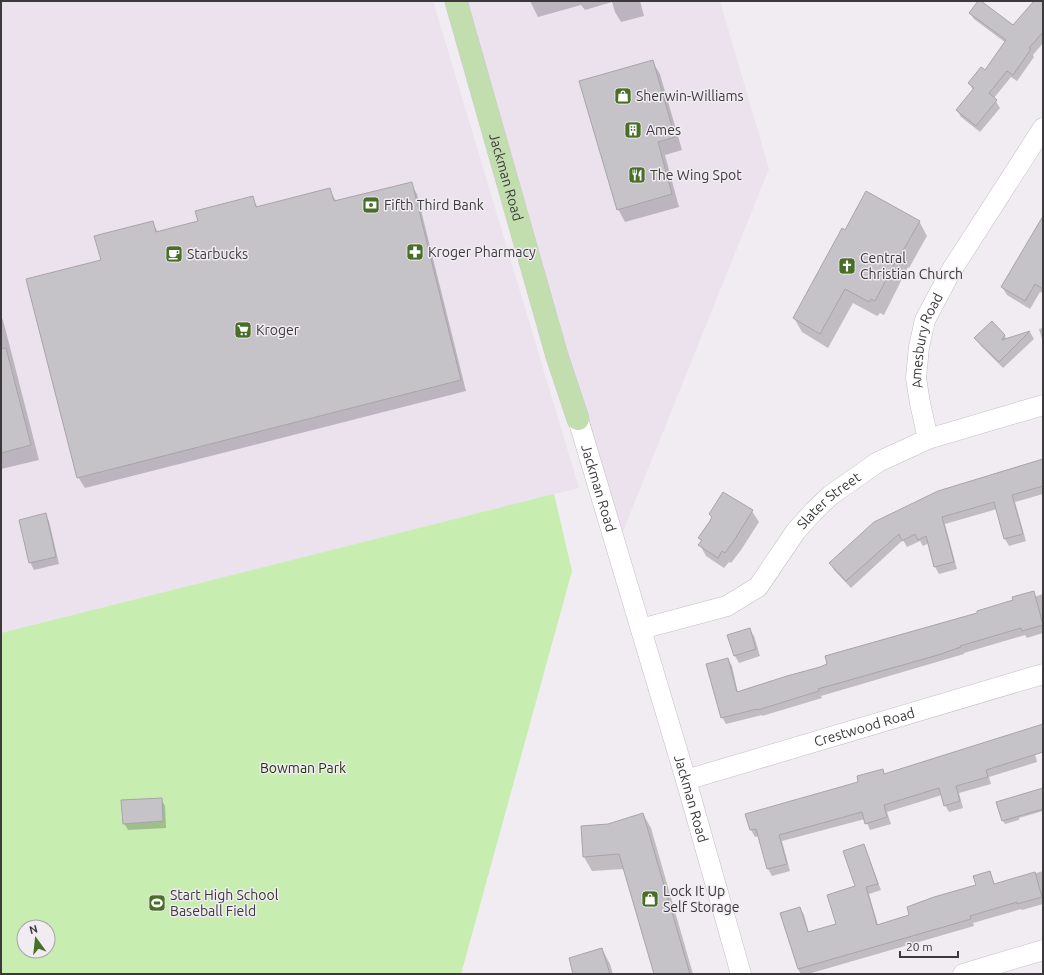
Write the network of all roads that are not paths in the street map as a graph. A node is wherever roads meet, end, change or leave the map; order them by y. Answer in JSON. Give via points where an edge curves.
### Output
{"nodes":[{"id":1,"x":456,"y":1,"type":"edge"},
{"id":2,"x":1043,"y":128,"type":"edge"},
{"id":3,"x":1043,"y":406,"type":"edge"},
{"id":4,"x":578,"y":419,"type":"joint"},
{"id":5,"x":928,"y":439,"type":"junction"},
{"id":6,"x":641,"y":629,"type":"junction"},
{"id":7,"x":1043,"y":674,"type":"edge"},
{"id":8,"x":686,"y":780,"type":"junction"},
{"id":9,"x":1043,"y":950,"type":"edge"},
{"id":10,"x":741,"y":974,"type":"edge"},
{"id":11,"x":963,"y":974,"type":"edge"}],
"edges":[{"from":1,"to":4,"type":"main road","name":"Jackman Road","via":[[557,356]]},
{"from":2,"to":5,"type":"street","name":"Amesbury Road","via":[[951,270],[925,320],[916,378]]},
{"from":3,"to":5,"type":"street","name":"Slater Street"},
{"from":4,"to":6,"type":"street","name":"Jackman Road"},
{"from":5,"to":6,"type":"street","name":"Slater Street","via":[[878,462],[831,495],[796,531],[758,587],[727,606]]},
{"from":6,"to":8,"type":"street","name":"Jackman Road"},
{"from":7,"to":8,"type":"street","name":"Crestwood Road"},
{"from":8,"to":10,"type":"street","name":"Jackman Road"},
{"from":9,"to":11,"type":"street"}]}
